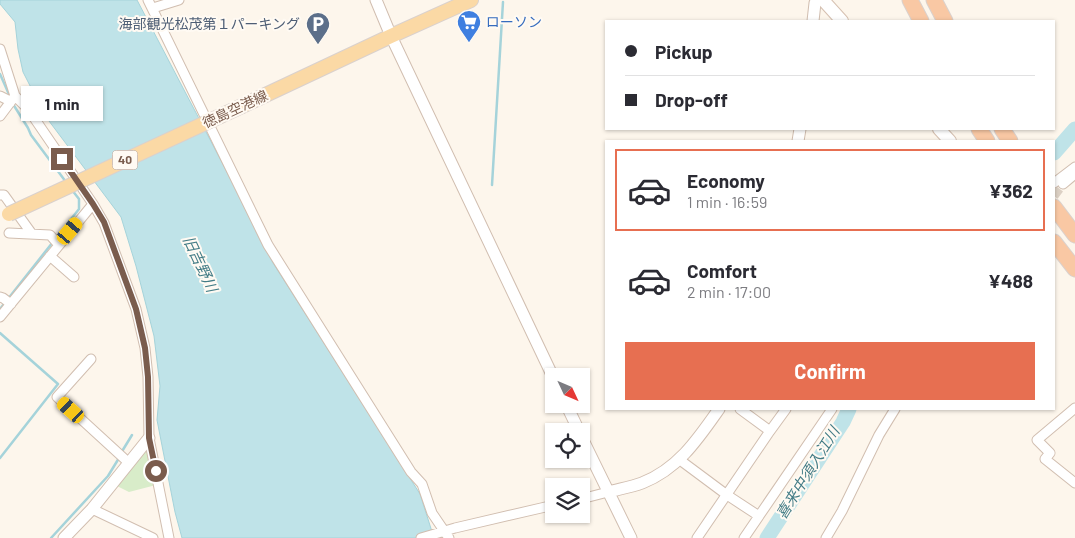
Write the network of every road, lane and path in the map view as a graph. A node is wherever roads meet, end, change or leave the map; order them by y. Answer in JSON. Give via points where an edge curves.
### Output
{"nodes":[{"id":1,"x":179,"y":0,"type":"edge"},
{"id":2,"x":376,"y":0,"type":"edge"},
{"id":3,"x":471,"y":0,"type":"edge"},
{"id":4,"x":817,"y":0,"type":"edge"},
{"id":5,"x":822,"y":0,"type":"edge"},
{"id":6,"x":910,"y":0,"type":"edge"},
{"id":7,"x":934,"y":0,"type":"edge"},
{"id":8,"x":151,"y":4,"type":"edge"},
{"id":9,"x":813,"y":20,"type":"edge"},
{"id":10,"x":841,"y":20,"type":"edge"},
{"id":11,"x":920,"y":20,"type":"edge"},
{"id":12,"x":944,"y":20,"type":"edge"},
{"id":13,"x":391,"y":36,"type":"junction"},
{"id":14,"x":0,"y":49,"type":"edge"},
{"id":15,"x":0,"y":96,"type":"edge"},
{"id":16,"x":13,"y":100,"type":"junction"},
{"id":17,"x":0,"y":116,"type":"edge"},
{"id":18,"x":940,"y":130,"type":"edge"},
{"id":19,"x":949,"y":140,"type":"edge"},
{"id":20,"x":1075,"y":167,"type":"edge"},
{"id":21,"x":1075,"y":174,"type":"edge"},
{"id":22,"x":1059,"y":183,"type":"edge"},
{"id":23,"x":0,"y":194,"type":"edge"},
{"id":24,"x":93,"y":204,"type":"junction"},
{"id":25,"x":1055,"y":208,"type":"edge"},
{"id":26,"x":4,"y":217,"type":"edge"},
{"id":27,"x":9,"y":233,"type":"dead end"},
{"id":28,"x":32,"y":234,"type":"junction"},
{"id":29,"x":1075,"y":235,"type":"edge"},
{"id":30,"x":56,"y":241,"type":"junction"},
{"id":31,"x":1055,"y":243,"type":"edge"},
{"id":32,"x":50,"y":256,"type":"junction"},
{"id":33,"x":1075,"y":269,"type":"edge"},
{"id":34,"x":74,"y":278,"type":"dead end"},
{"id":35,"x":2,"y":298,"type":"edge"},
{"id":36,"x":11,"y":304,"type":"junction"},
{"id":37,"x":0,"y":317,"type":"edge"},
{"id":38,"x":90,"y":359,"type":"dead end"},
{"id":39,"x":549,"y":368,"type":"edge"},
{"id":40,"x":1075,"y":408,"type":"edge"},
{"id":41,"x":718,"y":410,"type":"edge"},
{"id":42,"x":741,"y":410,"type":"edge"},
{"id":43,"x":785,"y":410,"type":"edge"},
{"id":44,"x":831,"y":410,"type":"edge"},
{"id":45,"x":894,"y":410,"type":"edge"},
{"id":46,"x":770,"y":431,"type":"junction"},
{"id":47,"x":149,"y":438,"type":"junction"},
{"id":48,"x":590,"y":455,"type":"edge"},
{"id":49,"x":680,"y":459,"type":"junction"},
{"id":50,"x":129,"y":463,"type":"junction"},
{"id":51,"x":1075,"y":483,"type":"edge"},
{"id":52,"x":608,"y":492,"type":"junction"},
{"id":53,"x":727,"y":495,"type":"junction"},
{"id":54,"x":590,"y":497,"type":"edge"},
{"id":55,"x":545,"y":507,"type":"edge"},
{"id":56,"x":92,"y":508,"type":"junction"},
{"id":57,"x":760,"y":516,"type":"junction"},
{"id":58,"x":444,"y":534,"type":"edge"},
{"id":59,"x":64,"y":538,"type":"edge"},
{"id":60,"x":153,"y":538,"type":"edge"},
{"id":61,"x":169,"y":538,"type":"edge"},
{"id":62,"x":421,"y":538,"type":"edge"},
{"id":63,"x":631,"y":538,"type":"edge"},
{"id":64,"x":697,"y":538,"type":"edge"},
{"id":65,"x":744,"y":538,"type":"edge"},
{"id":66,"x":826,"y":538,"type":"edge"}],
"edges":[{"from":1,"to":8,"type":"street"},
{"from":2,"to":13,"type":"street"},
{"from":3,"to":13,"type":"main road","name":"徳島空港線","number":"40"},
{"from":4,"to":9,"type":"street"},
{"from":5,"to":10,"type":"main road"},
{"from":6,"to":11,"type":"highway"},
{"from":7,"to":12,"type":"highway"},
{"from":8,"to":58,"type":"street","via":[[268,245],[411,472],[422,484],[432,513]]},
{"from":13,"to":26,"type":"main road","name":"徳島空港線","number":"40","bridge":true},
{"from":13,"to":39,"type":"street"},
{"from":14,"to":16,"type":"street"},
{"from":15,"to":16,"type":"street"},
{"from":16,"to":17,"type":"street"},
{"from":16,"to":24,"type":"street","via":[[28,109]]},
{"from":18,"to":19,"type":"main road"},
{"from":20,"to":22,"type":"street"},
{"from":21,"to":22,"type":"street"},
{"from":23,"to":28,"type":"street"},
{"from":24,"to":30,"type":"street"},
{"from":24,"to":47,"type":"street","via":[[104,222],[136,309],[148,377]]},
{"from":25,"to":29,"type":"highway"},
{"from":27,"to":28,"type":"street"},
{"from":28,"to":30,"type":"street","via":[[50,235]]},
{"from":30,"to":32,"type":"street"},
{"from":31,"to":33,"type":"highway"},
{"from":32,"to":34,"type":"street"},
{"from":32,"to":36,"type":"street"},
{"from":35,"to":36,"type":"street"},
{"from":36,"to":37,"type":"street"},
{"from":38,"to":50,"type":"street","via":[[57,397]]},
{"from":40,"to":51,"type":"street","via":[[1036,440],[1050,454],[1045,459]]},
{"from":41,"to":49,"type":"street"},
{"from":42,"to":46,"type":"street"},
{"from":43,"to":46,"type":"street"},
{"from":44,"to":57,"type":"street"},
{"from":45,"to":66,"type":"street"},
{"from":46,"to":53,"type":"street"},
{"from":47,"to":50,"type":"street"},
{"from":47,"to":61,"type":"street"},
{"from":48,"to":52,"type":"street"},
{"from":49,"to":52,"type":"street","via":[[642,483]]},
{"from":49,"to":53,"type":"street"},
{"from":50,"to":56,"type":"street"},
{"from":52,"to":54,"type":"street"},
{"from":52,"to":63,"type":"street"},
{"from":53,"to":57,"type":"street"},
{"from":53,"to":64,"type":"street"},
{"from":55,"to":58,"type":"street","via":[[455,528]]},
{"from":56,"to":59,"type":"street"},
{"from":56,"to":60,"type":"street"},
{"from":57,"to":65,"type":"street"},
{"from":58,"to":62,"type":"street"}]}
